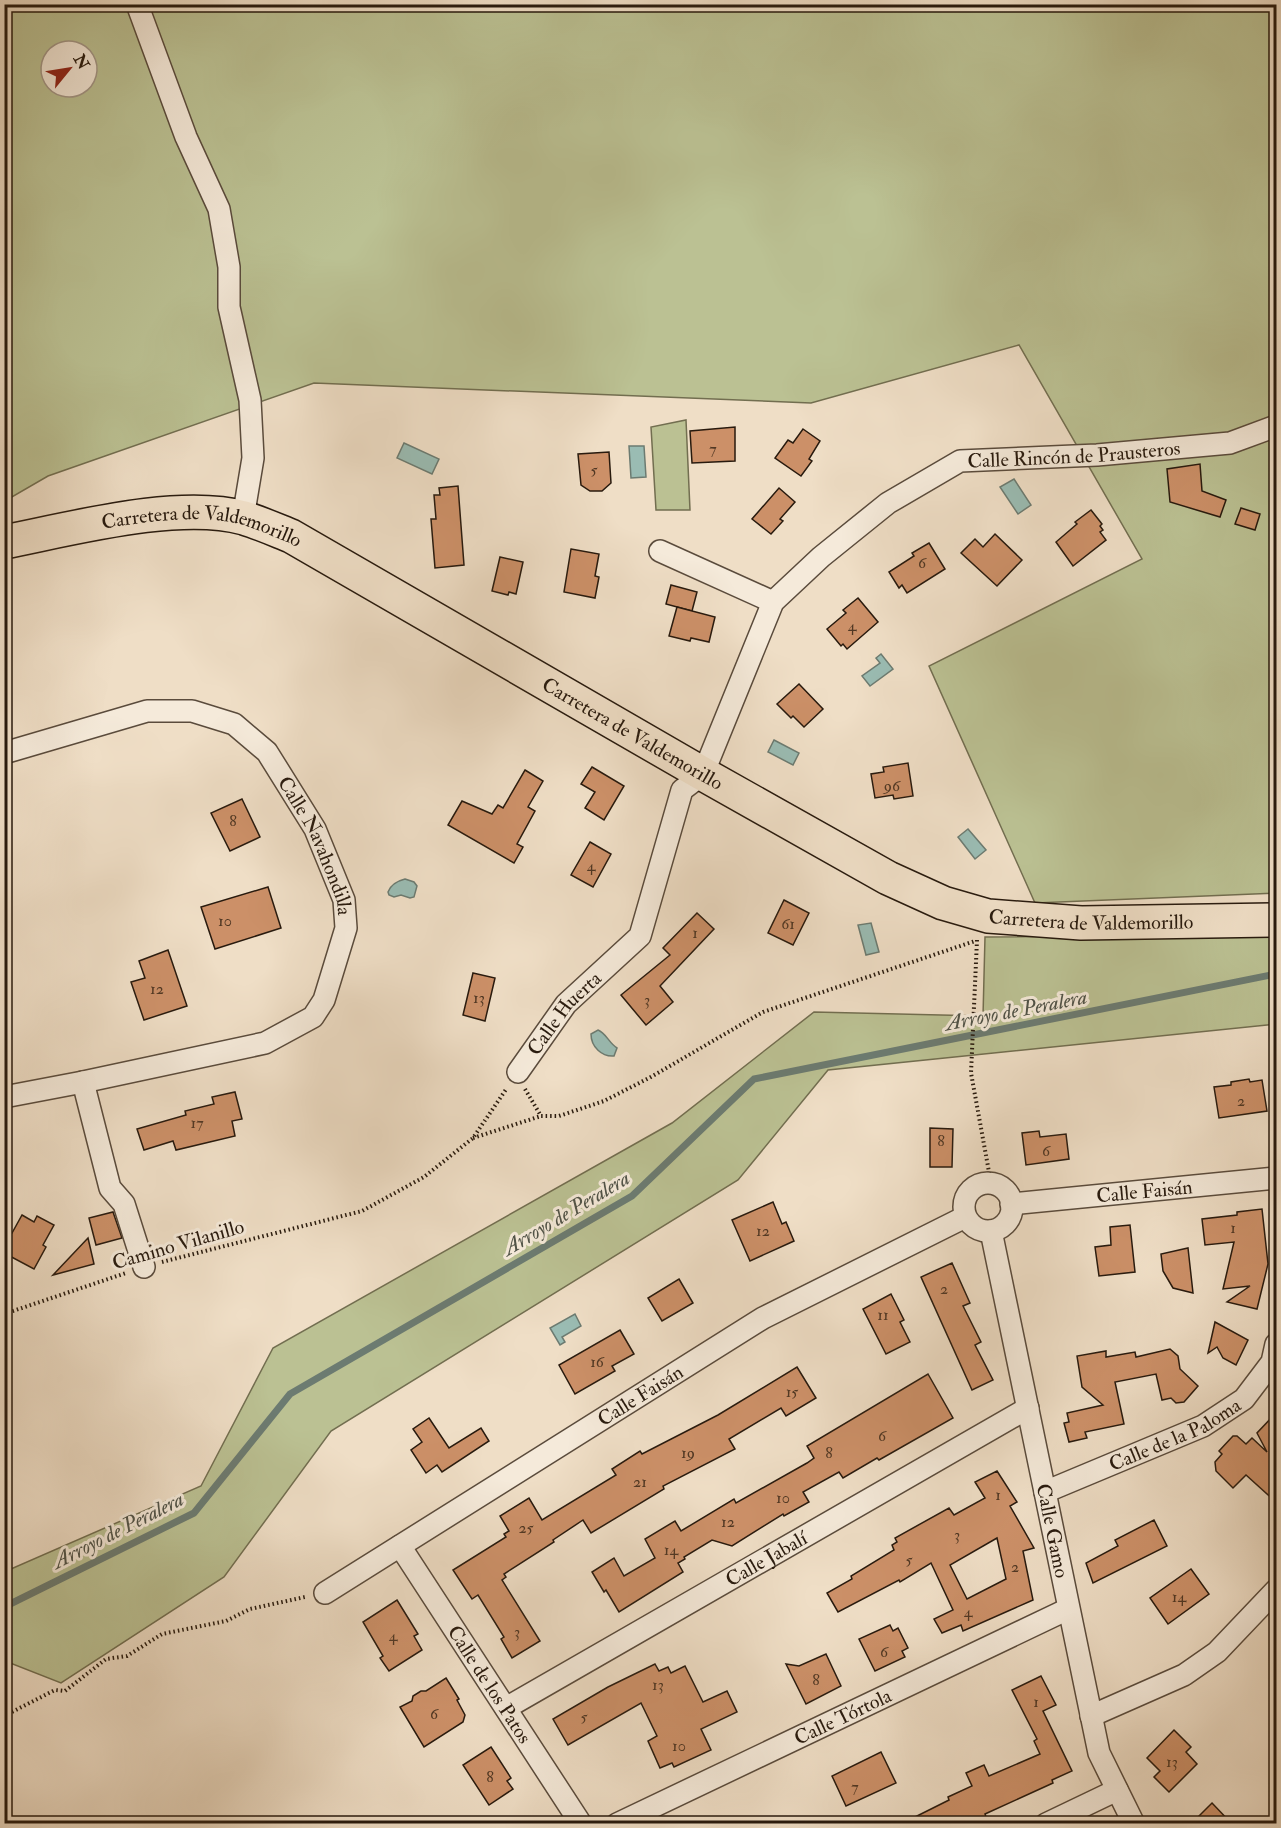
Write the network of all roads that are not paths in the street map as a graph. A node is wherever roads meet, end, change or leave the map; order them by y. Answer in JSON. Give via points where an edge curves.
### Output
{"nodes":[{"id":1,"x":137,"y":4,"type":"edge"},
{"id":2,"x":1276,"y":426,"type":"edge"},
{"id":3,"x":243,"y":518,"type":"junction"},
{"id":4,"x":4,"y":542,"type":"edge"},
{"id":5,"x":660,"y":551,"type":"dead end"},
{"id":6,"x":773,"y":602,"type":"junction"},
{"id":7,"x":4,"y":753,"type":"edge"},
{"id":8,"x":703,"y":774,"type":"junction"},
{"id":9,"x":1276,"y":920,"type":"edge"},
{"id":10,"x":518,"y":1072,"type":"road end"},
{"id":11,"x":83,"y":1082,"type":"junction"},
{"id":12,"x":4,"y":1097,"type":"edge"},
{"id":13,"x":1276,"y":1178,"type":"edge"},
{"id":14,"x":1011,"y":1204,"type":"junction"},
{"id":15,"x":965,"y":1217,"type":"junction"},
{"id":16,"x":991,"y":1231,"type":"junction"},
{"id":17,"x":144,"y":1267,"type":"road end"},
{"id":18,"x":1276,"y":1344,"type":"edge"},
{"id":19,"x":1028,"y":1408,"type":"junction"},
{"id":20,"x":1044,"y":1492,"type":"junction"},
{"id":21,"x":400,"y":1546,"type":"junction"},
{"id":22,"x":1276,"y":1590,"type":"edge"},
{"id":23,"x":325,"y":1593,"type":"road end"},
{"id":24,"x":1068,"y":1609,"type":"junction"},
{"id":25,"x":506,"y":1708,"type":"junction"},
{"id":26,"x":1091,"y":1716,"type":"junction"},
{"id":27,"x":1117,"y":1790,"type":"junction"},
{"id":28,"x":581,"y":1824,"type":"edge"},
{"id":29,"x":617,"y":1824,"type":"edge"},
{"id":30,"x":1046,"y":1824,"type":"edge"},
{"id":31,"x":1134,"y":1824,"type":"edge"}],
"edges":[{"from":1,"to":3,"type":"street","via":[[186,136],[219,209],[229,267],[229,307],[250,400],[253,458]]},
{"from":2,"to":6,"type":"street","name":"Calle Rincón de Prausteros","via":[[1230,443],[1096,455],[960,460],[888,503]]},
{"from":3,"to":4,"type":"main road","name":"Carretera de Valdemorillo","via":[[209,513],[165,514]]},
{"from":3,"to":8,"type":"main road","name":"Carretera de Valdemorillo","via":[[291,536]]},
{"from":5,"to":6,"type":"street"},
{"from":6,"to":8,"type":"street","name":"Calle Rincón de Prausteros"},
{"from":7,"to":11,"type":"street","name":"Calle Navahondilla","via":[[147,711],[192,711],[234,724],[267,752],[315,829],[344,900],[346,928],[324,1000],[313,1017],[265,1042]]},
{"from":8,"to":9,"type":"main road","name":"Carretera de Valdemorillo","via":[[888,878],[943,903],[988,916],[988,928]]},
{"from":8,"to":10,"type":"street","name":"Calle Huerta","via":[[682,790],[640,936],[566,1004]]},
{"from":11,"to":12,"type":"street","name":"Calle Navahondilla"},
{"from":11,"to":17,"type":"street","via":[[110,1188],[124,1204]]},
{"from":13,"to":14,"type":"street","name":"Calle Faisán"},
{"from":14,"to":15,"type":"street","via":[[1001,1187],[981,1184],[966,1197]]},
{"from":14,"to":16,"type":"street","via":[[1007,1222]]},
{"from":15,"to":16,"type":"street","via":[[981,1231]]},
{"from":15,"to":21,"type":"street","name":"Calle Faisán","via":[[763,1318]]},
{"from":16,"to":19,"type":"street","name":"Calle Gamo"},
{"from":18,"to":20,"type":"street","name":"Calle de la Paloma","via":[[1272,1362],[1244,1399],[1203,1426]]},
{"from":19,"to":20,"type":"street","name":"Calle Gamo"},
{"from":19,"to":25,"type":"street","name":"Calle Jabalí"},
{"from":20,"to":24,"type":"street","name":"Calle Gamo"},
{"from":21,"to":23,"type":"street","name":"Calle Faisán"},
{"from":21,"to":25,"type":"street","name":"Calle de los Patos"},
{"from":22,"to":26,"type":"street","via":[[1217,1652],[1184,1675]]},
{"from":24,"to":26,"type":"street","name":"Calle Gamo"},
{"from":24,"to":29,"type":"street","name":"Calle Tórtola"},
{"from":25,"to":28,"type":"street","name":"Calle de los Patos"},
{"from":26,"to":27,"type":"street","name":"Calle Gamo","via":[[1099,1753]]},
{"from":27,"to":30,"type":"street"},
{"from":27,"to":31,"type":"street","name":"Calle Gamo"}]}
